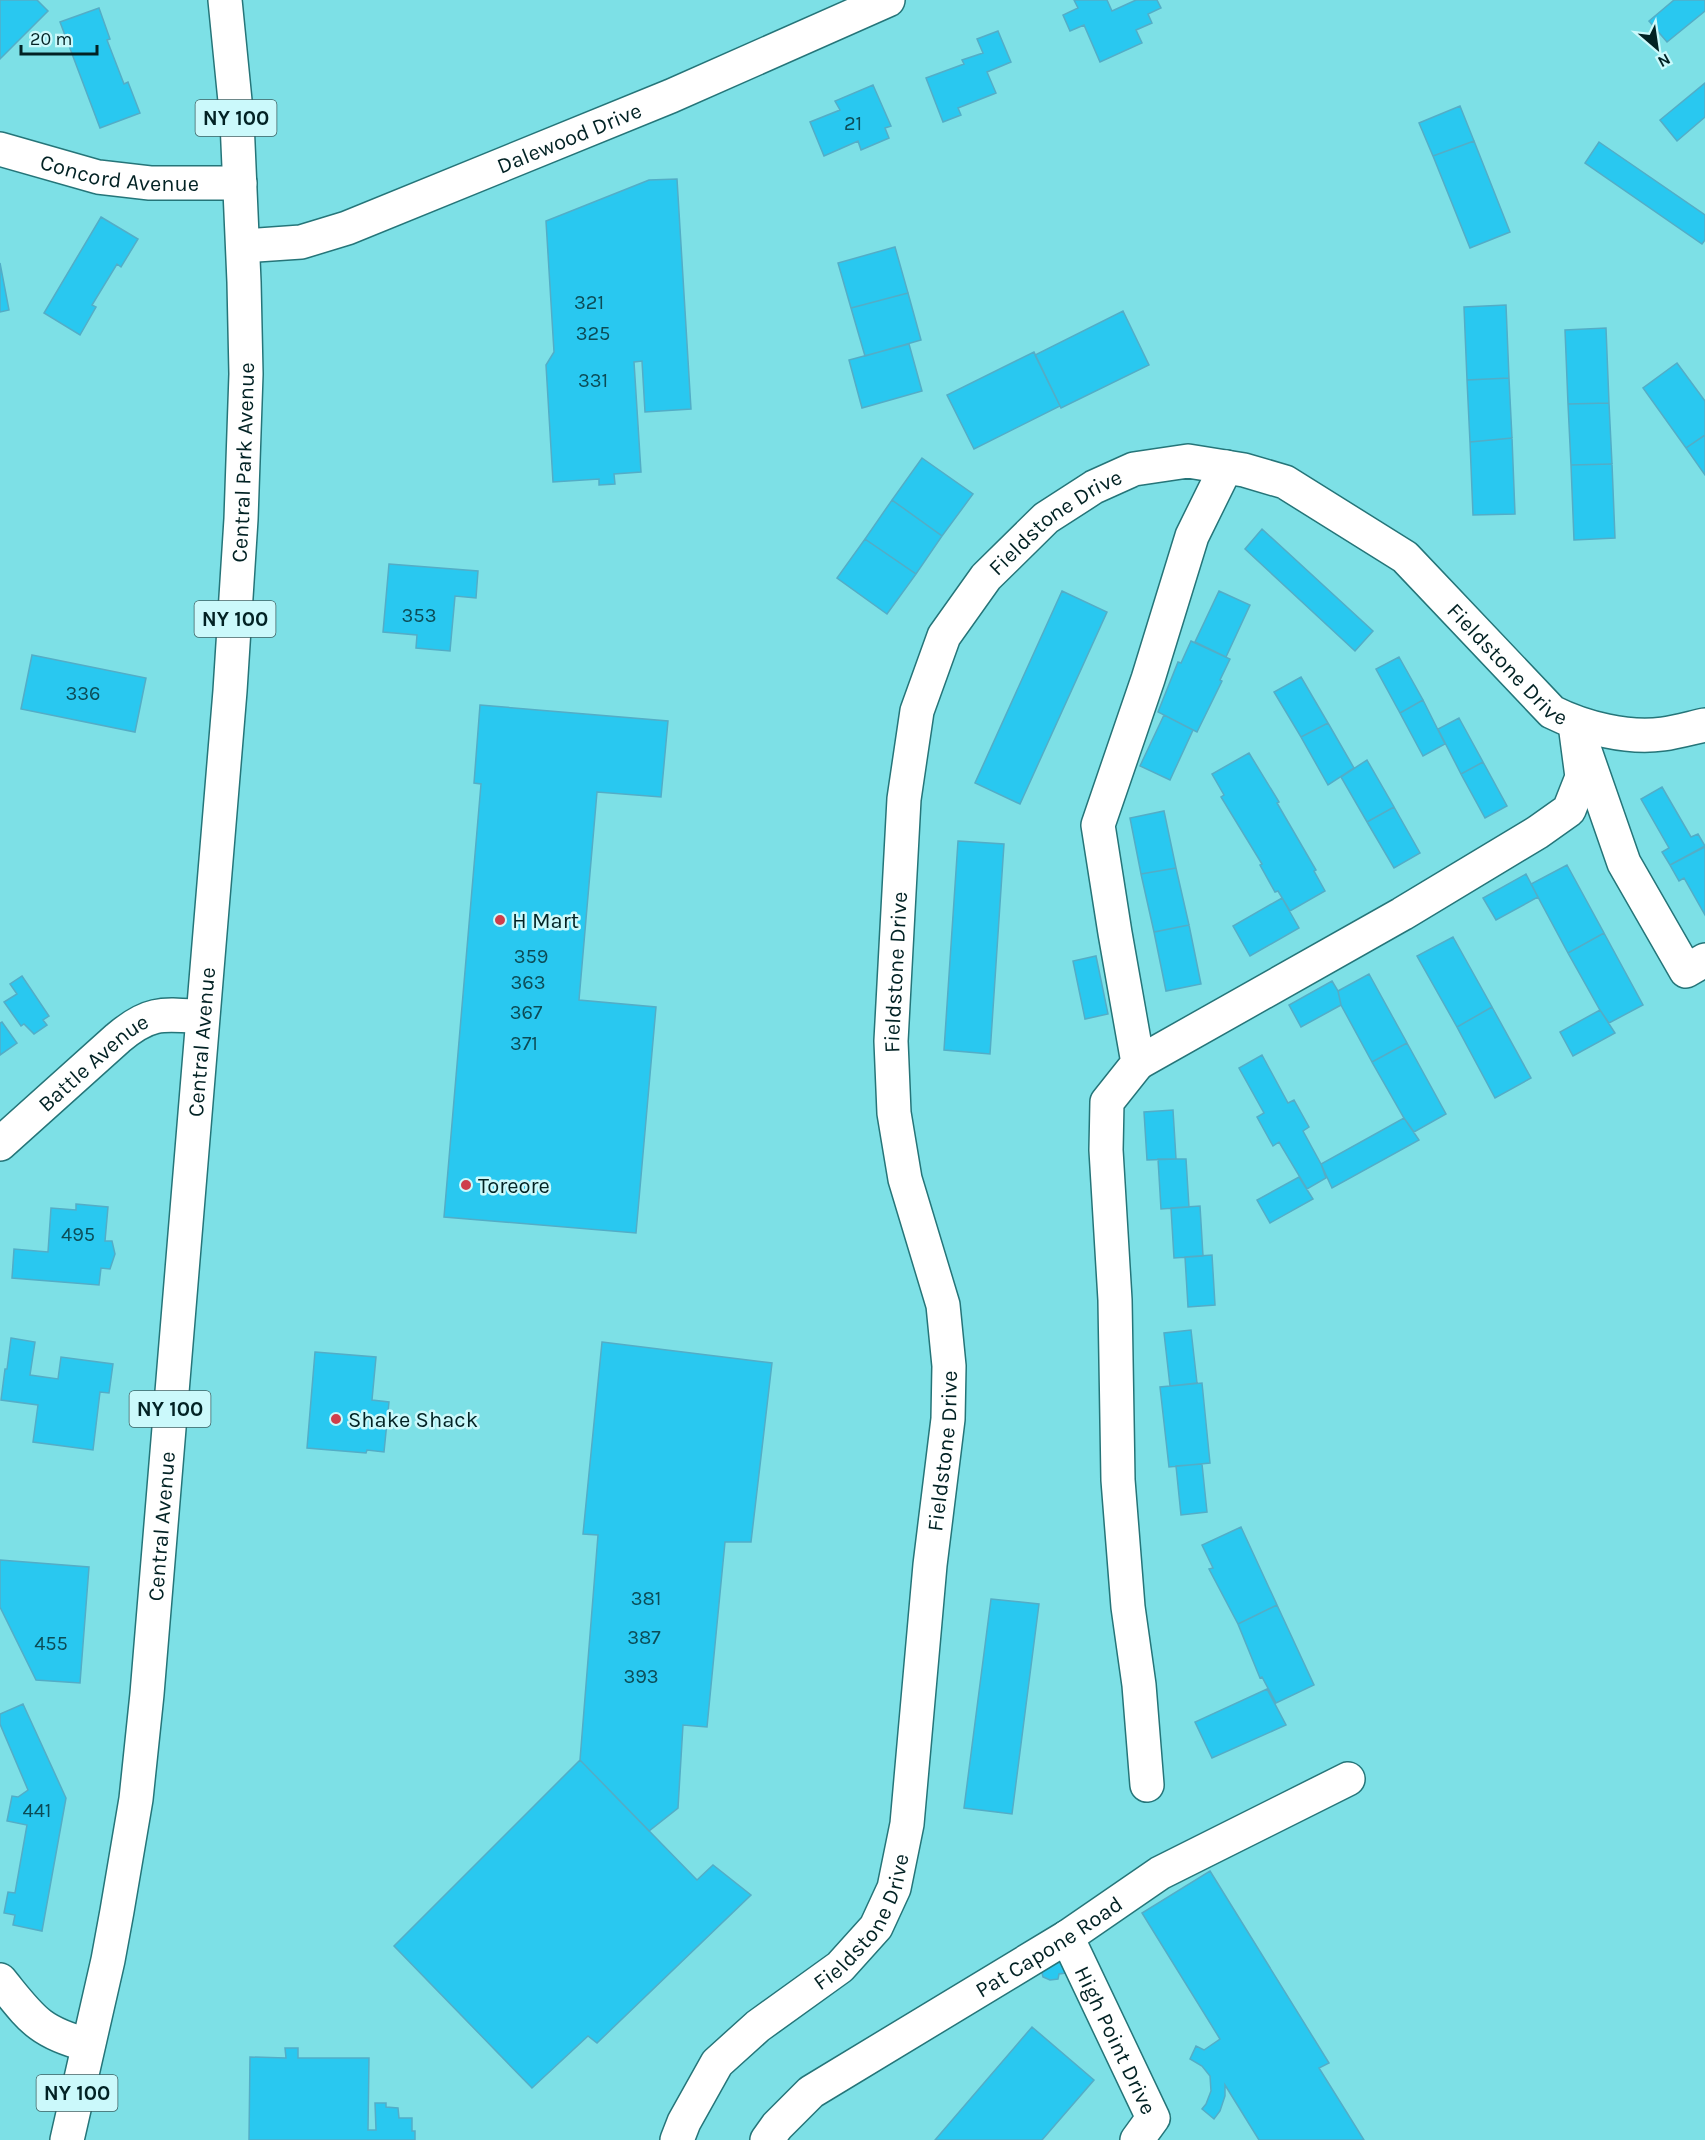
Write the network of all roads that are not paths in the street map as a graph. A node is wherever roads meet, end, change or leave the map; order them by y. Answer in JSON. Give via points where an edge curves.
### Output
{"nodes":[{"id":1,"x":225,"y":0,"type":"edge"},
{"id":2,"x":888,"y":0,"type":"edge"},
{"id":3,"x":0,"y":149,"type":"edge"},
{"id":4,"x":240,"y":183,"type":"junction"},
{"id":5,"x":243,"y":246,"type":"junction"},
{"id":6,"x":1226,"y":467,"type":"junction"},
{"id":7,"x":1575,"y":724,"type":"junction"},
{"id":8,"x":1705,"y":725,"type":"edge"},
{"id":9,"x":215,"y":871,"type":"joint"},
{"id":10,"x":1705,"y":960,"type":"edge"},
{"id":11,"x":202,"y":1017,"type":"junction"},
{"id":12,"x":1138,"y":1064,"type":"junction"},
{"id":13,"x":0,"y":1144,"type":"edge"},
{"id":14,"x":1348,"y":1779,"type":"dead end"},
{"id":15,"x":1147,"y":1785,"type":"dead end"},
{"id":16,"x":1067,"y":1938,"type":"junction"},
{"id":17,"x":0,"y":1980,"type":"edge"},
{"id":18,"x":88,"y":2045,"type":"junction"},
{"id":19,"x":67,"y":2140,"type":"edge"},
{"id":20,"x":677,"y":2140,"type":"edge"},
{"id":21,"x":767,"y":2140,"type":"edge"},
{"id":22,"x":1137,"y":2140,"type":"edge"}],
"edges":[{"from":1,"to":4,"type":"street","name":"Central Park Avenue","number":"NY 100"},
{"from":2,"to":5,"type":"street","name":"Dalewood Drive","via":[[671,96],[347,228],[301,242]]},
{"from":3,"to":4,"type":"street","name":"Concord Avenue","via":[[98,177],[150,183]]},
{"from":4,"to":5,"type":"street","name":"Central Park Avenue","number":"NY 100"},
{"from":5,"to":9,"type":"street","name":"Central Park Avenue","number":"NY 100","via":[[246,374],[241,519]]},
{"from":6,"to":7,"type":"street","name":"Fieldstone Drive","via":[[1285,482],[1405,557],[1552,712]]},
{"from":6,"to":12,"type":"street","via":[[1192,536],[1098,825]]},
{"from":6,"to":20,"type":"street","name":"Fieldstone Drive","via":[[1188,461],[1134,469],[1094,487],[1046,518],[986,578],[944,636],[917,711],[903,799],[891,1051],[894,1113],[905,1179],[943,1305],[949,1366],[948,1419],[929,1572],[907,1824],[894,1888],[876,1928],[840,1967],[758,2026],[717,2063]]},
{"from":7,"to":8,"type":"street","name":"Fieldstone Drive","via":[[1661,735]]},
{"from":7,"to":10,"type":"street","via":[[1624,863],[1686,971]]},
{"from":7,"to":12,"type":"street","via":[[1582,777],[1569,810],[1402,914]]},
{"from":9,"to":11,"type":"street","name":"Central Avenue","number":"NY 100"},
{"from":11,"to":13,"type":"street","name":"Battle Avenue","via":[[159,1015],[138,1022]]},
{"from":11,"to":18,"type":"street","name":"Central Avenue","number":"NY 100","via":[[147,1694],[135,1799],[108,1960]]},
{"from":12,"to":15,"type":"street","via":[[1107,1102],[1106,1150],[1118,1480]]},
{"from":14,"to":16,"type":"street","name":"Pat Capone Road","via":[[1160,1873]]},
{"from":16,"to":21,"type":"street","name":"Pat Capone Road","via":[[811,2092]]},
{"from":16,"to":22,"type":"street","name":"High Point Drive","via":[[1153,2118]]},
{"from":17,"to":18,"type":"street","via":[[41,2026],[62,2038]]},
{"from":18,"to":19,"type":"street","name":"Central Avenue","number":"NY 100"}]}
